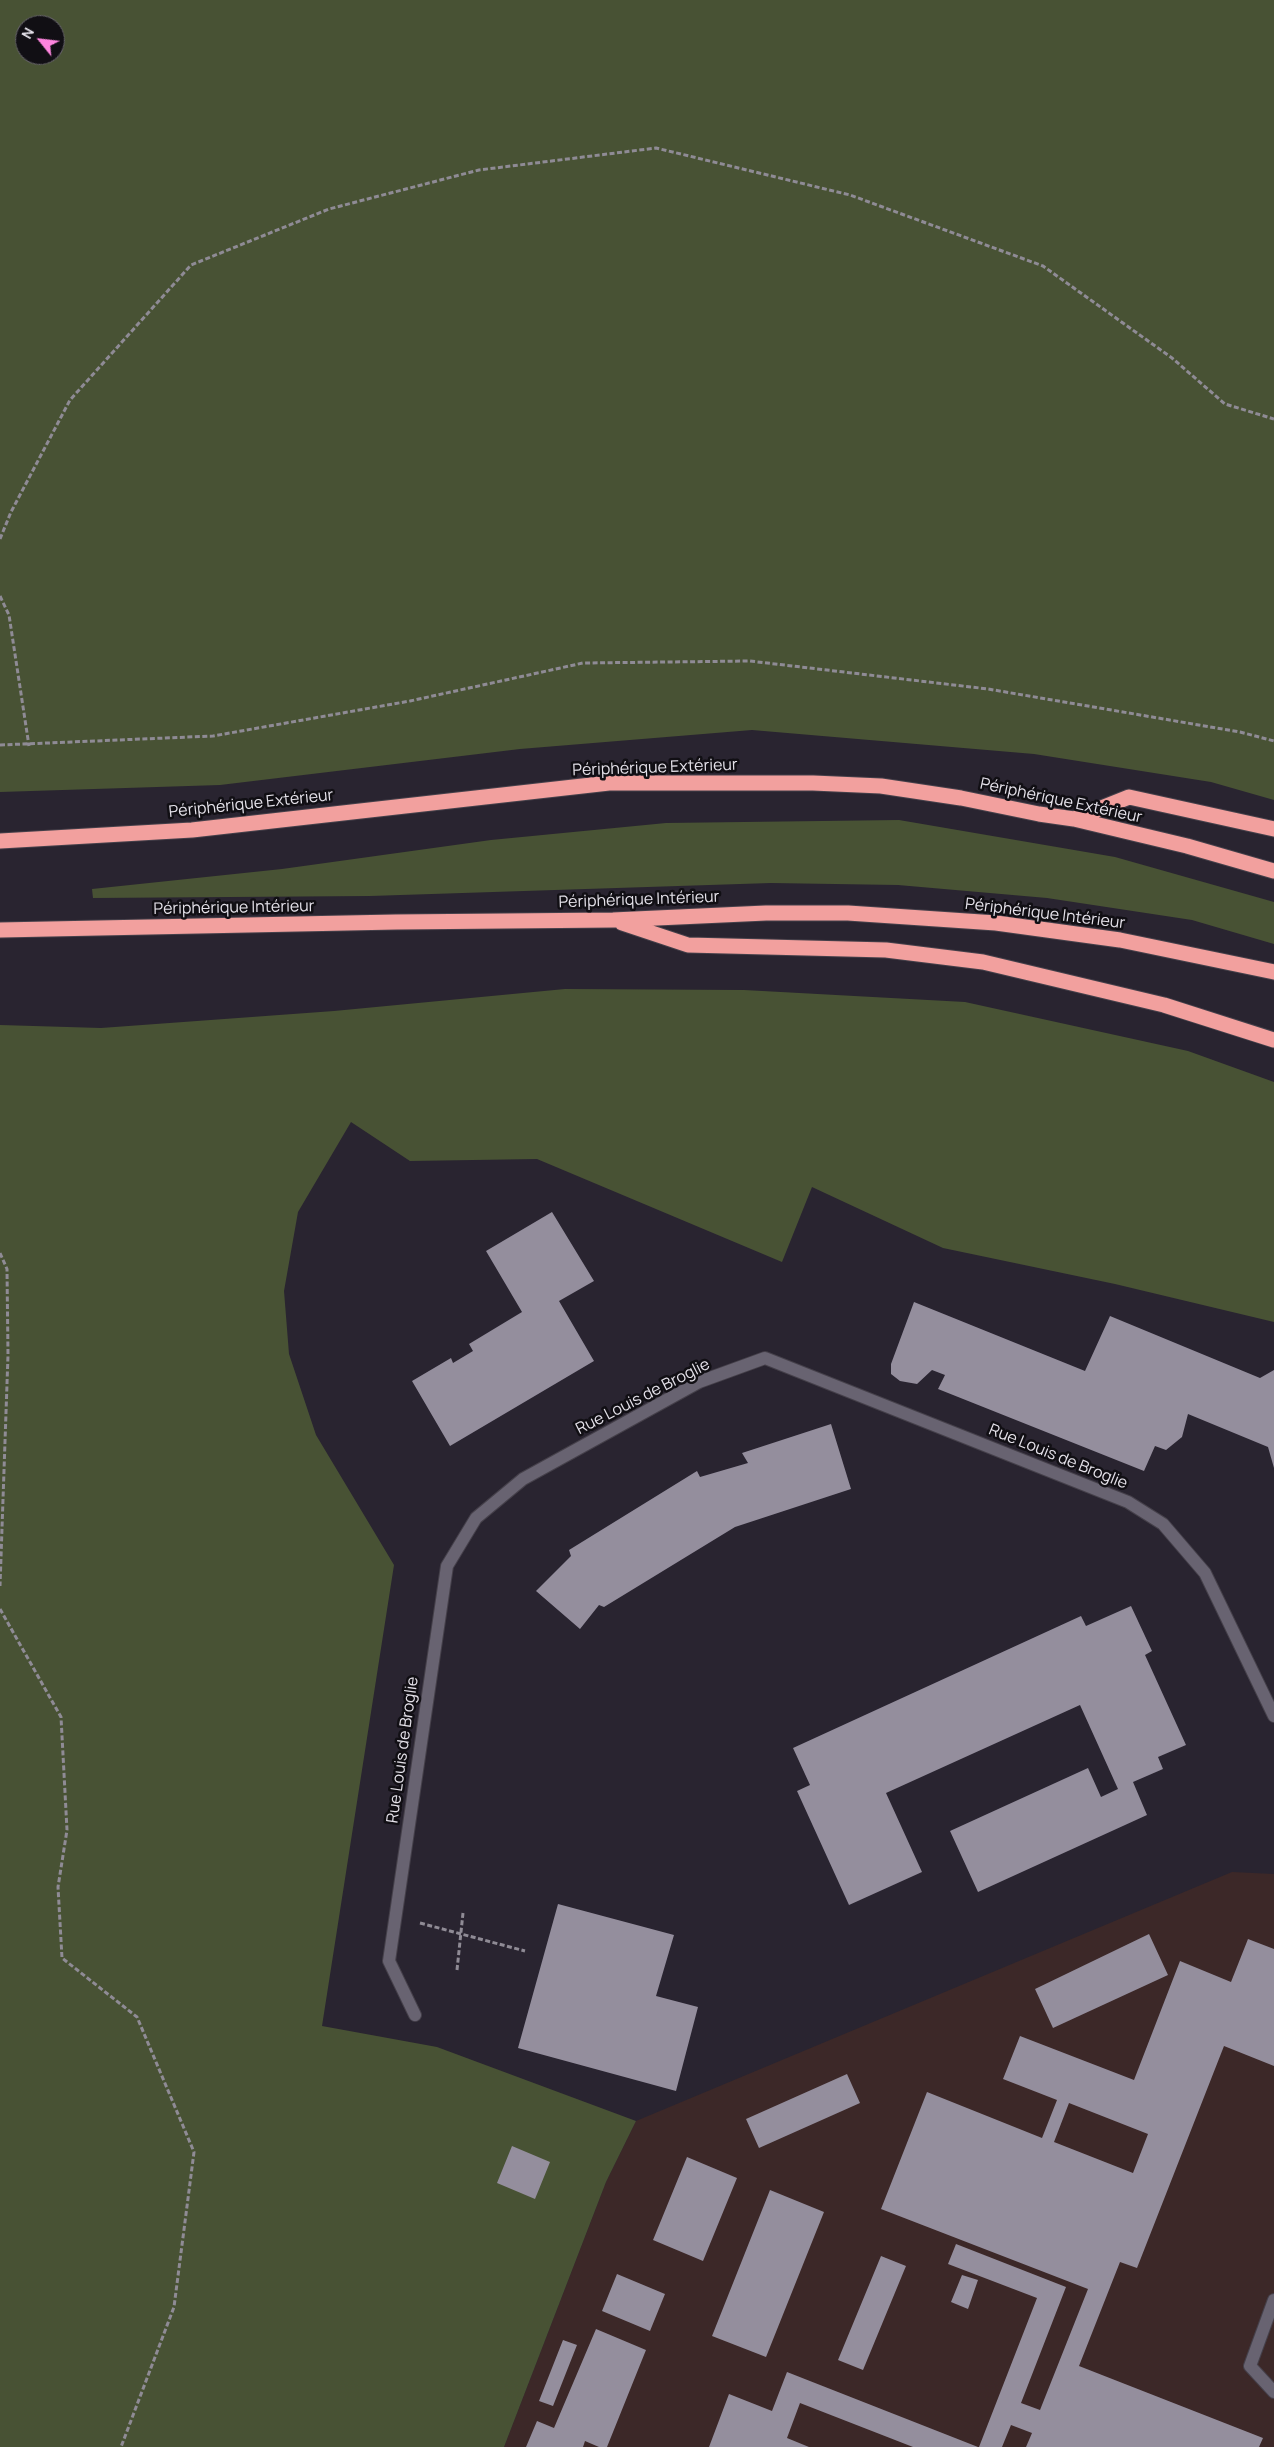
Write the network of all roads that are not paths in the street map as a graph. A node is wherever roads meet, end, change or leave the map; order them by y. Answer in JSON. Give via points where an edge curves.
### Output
{"nodes":[{"id":1,"x":1074,"y":819,"type":"junction"},
{"id":2,"x":1274,"y":829,"type":"edge"},
{"id":3,"x":0,"y":841,"type":"edge"},
{"id":4,"x":1274,"y":871,"type":"edge"},
{"id":5,"x":613,"y":920,"type":"junction"},
{"id":6,"x":0,"y":930,"type":"edge"},
{"id":7,"x":1274,"y":972,"type":"edge"},
{"id":8,"x":1274,"y":1040,"type":"edge"},
{"id":9,"x":1274,"y":1716,"type":"edge"},
{"id":10,"x":415,"y":2015,"type":"dead end"},
{"id":11,"x":1274,"y":2300,"type":"edge"},
{"id":12,"x":1274,"y":2392,"type":"edge"}],
"edges":[{"from":1,"to":2,"type":"highway","via":[[1129,797]]},
{"from":1,"to":3,"type":"highway","name":"Périphérique Extérieur","via":[[881,786],[732,782],[610,784],[192,830]]},
{"from":1,"to":4,"type":"highway","name":"Périphérique Extérieur"},
{"from":5,"to":6,"type":"highway","name":"Périphérique Intérieur"},
{"from":5,"to":7,"type":"highway","name":"Périphérique Intérieur","via":[[848,913],[987,922],[1120,940]]},
{"from":5,"to":8,"type":"highway","via":[[688,945],[886,950],[984,962],[1164,1004]]},
{"from":9,"to":10,"type":"street","name":"Rue Louis de Broglie","via":[[1205,1573],[1163,1524],[1128,1502],[765,1358],[699,1382],[523,1479],[476,1518],[447,1566],[389,1961]]},
{"from":11,"to":12,"type":"street","via":[[1250,2366]]}]}
